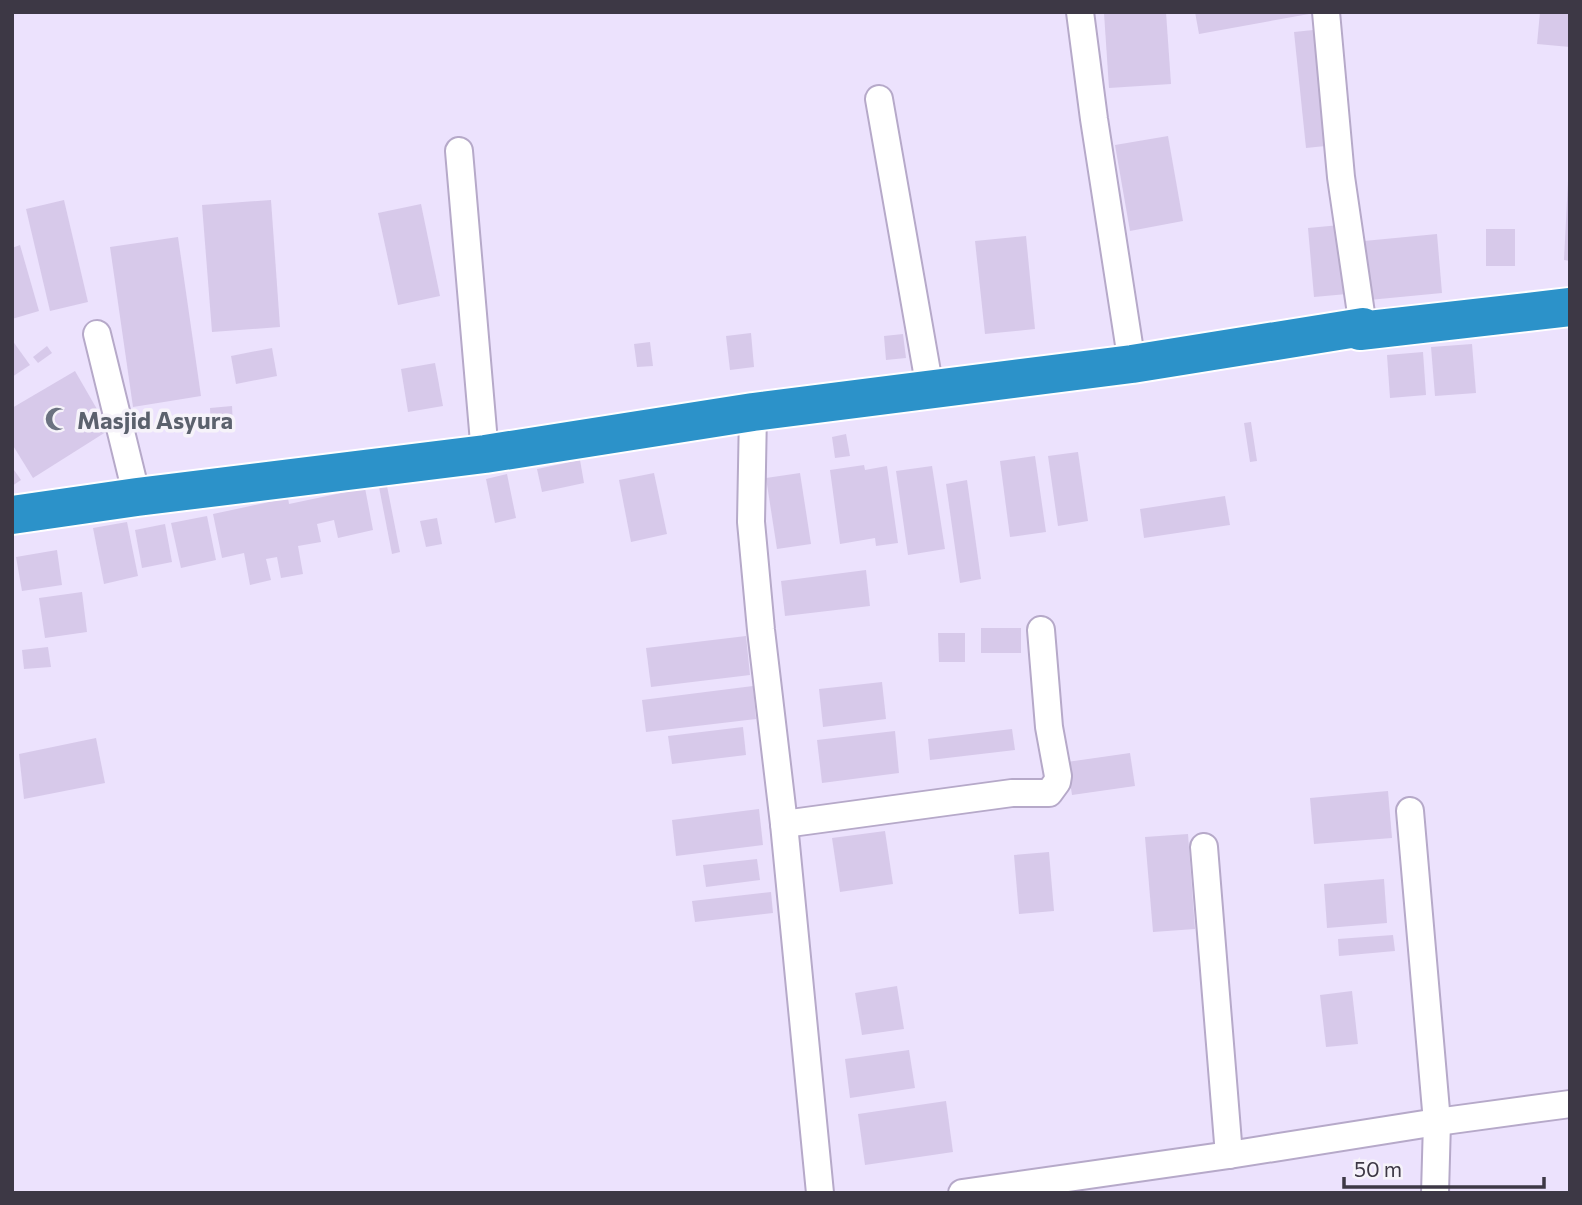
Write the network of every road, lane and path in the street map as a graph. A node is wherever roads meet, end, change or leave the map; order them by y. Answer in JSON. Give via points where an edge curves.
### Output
{"nodes":[{"id":1,"x":1080,"y":12,"type":"edge"},
{"id":2,"x":1326,"y":12,"type":"edge"},
{"id":3,"x":879,"y":99,"type":"dead end"},
{"id":4,"x":459,"y":150,"type":"dead end"},
{"id":5,"x":1570,"y":307,"type":"edge"},
{"id":6,"x":1363,"y":327,"type":"junction"},
{"id":7,"x":97,"y":334,"type":"dead end"},
{"id":8,"x":1132,"y":364,"type":"junction"},
{"id":9,"x":930,"y":389,"type":"junction"},
{"id":10,"x":753,"y":412,"type":"junction"},
{"id":11,"x":485,"y":454,"type":"junction"},
{"id":12,"x":137,"y":497,"type":"junction"},
{"id":13,"x":12,"y":515,"type":"edge"},
{"id":14,"x":1041,"y":630,"type":"dead end"},
{"id":15,"x":1410,"y":811,"type":"dead end"},
{"id":16,"x":784,"y":824,"type":"junction"},
{"id":17,"x":1204,"y":847,"type":"dead end"},
{"id":18,"x":1570,"y":1104,"type":"edge"},
{"id":19,"x":1437,"y":1122,"type":"junction"},
{"id":20,"x":1229,"y":1155,"type":"junction"},
{"id":21,"x":820,"y":1193,"type":"edge"},
{"id":22,"x":962,"y":1193,"type":"edge"},
{"id":23,"x":1435,"y":1193,"type":"edge"}],
"edges":[{"from":1,"to":8,"type":"street"},
{"from":2,"to":6,"type":"street","via":[[1341,177]]},
{"from":3,"to":9,"type":"street"},
{"from":4,"to":11,"type":"street"},
{"from":5,"to":6,"type":"highway","via":[[1360,331]]},
{"from":6,"to":8,"type":"highway"},
{"from":7,"to":12,"type":"street"},
{"from":8,"to":9,"type":"highway"},
{"from":9,"to":10,"type":"highway"},
{"from":10,"to":11,"type":"highway"},
{"from":10,"to":16,"type":"street","via":[[751,522]]},
{"from":11,"to":12,"type":"highway"},
{"from":12,"to":13,"type":"highway"},
{"from":14,"to":16,"type":"street","via":[[1058,776],[1049,793],[1012,793]]},
{"from":15,"to":19,"type":"street"},
{"from":16,"to":21,"type":"street"},
{"from":17,"to":20,"type":"street"},
{"from":18,"to":19,"type":"street"},
{"from":19,"to":20,"type":"street"},
{"from":19,"to":23,"type":"street"},
{"from":20,"to":22,"type":"street"}]}
